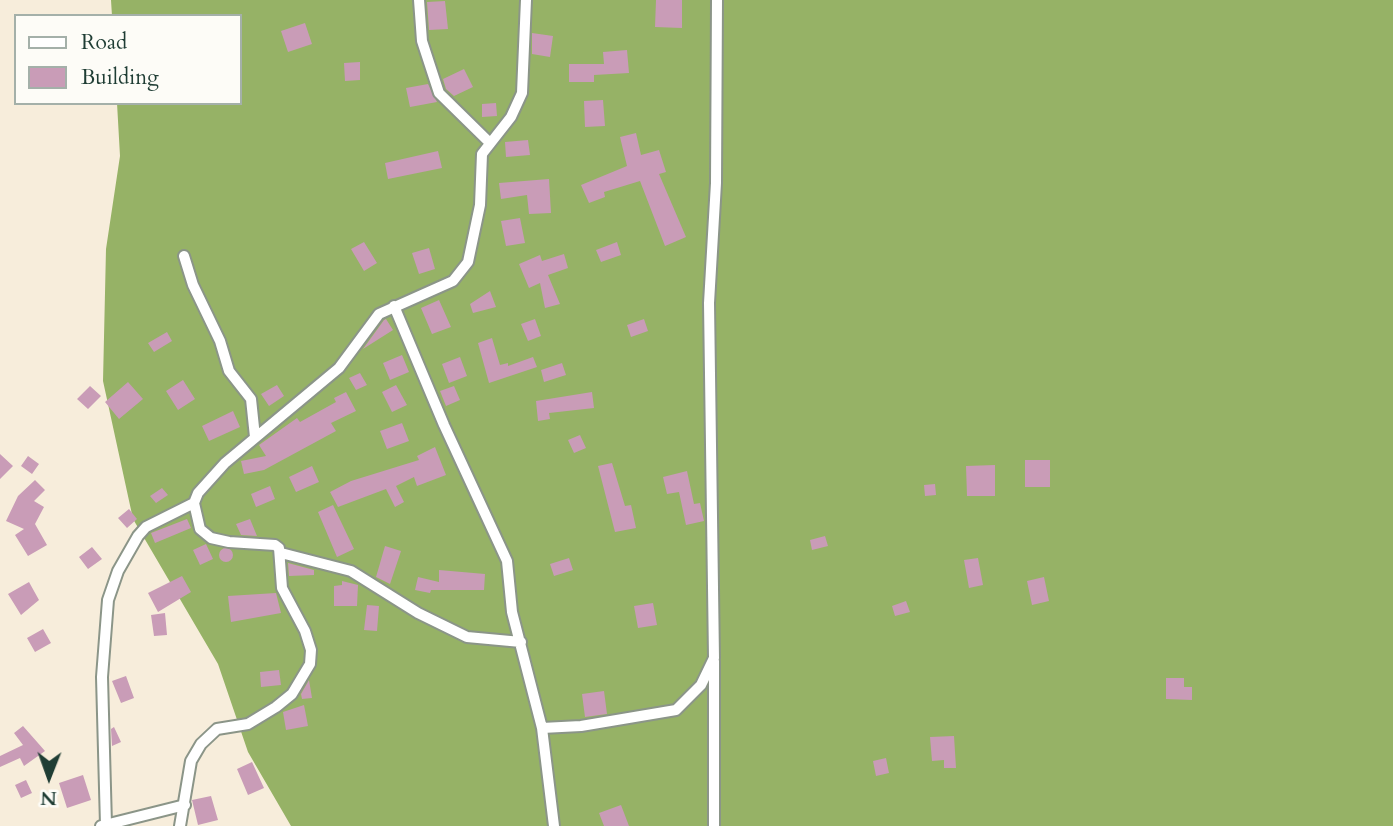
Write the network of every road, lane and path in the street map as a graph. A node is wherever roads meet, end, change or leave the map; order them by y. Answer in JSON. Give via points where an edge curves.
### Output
{"nodes":[{"id":1,"x":419,"y":0,"type":"edge"},
{"id":2,"x":526,"y":0,"type":"edge"},
{"id":3,"x":717,"y":0,"type":"edge"},
{"id":4,"x":490,"y":143,"type":"junction"},
{"id":5,"x":184,"y":256,"type":"dead end"},
{"id":6,"x":394,"y":306,"type":"junction"},
{"id":7,"x":255,"y":437,"type":"junction"},
{"id":8,"x":194,"y":503,"type":"junction"},
{"id":9,"x":281,"y":553,"type":"junction"},
{"id":10,"x":521,"y":642,"type":"junction"},
{"id":11,"x":714,"y":658,"type":"junction"},
{"id":12,"x":542,"y":728,"type":"junction"},
{"id":13,"x":185,"y":805,"type":"junction"},
{"id":14,"x":104,"y":825,"type":"edge"},
{"id":15,"x":180,"y":826,"type":"edge"},
{"id":16,"x":554,"y":826,"type":"edge"},
{"id":17,"x":714,"y":826,"type":"edge"}],
"edges":[{"from":1,"to":4,"type":"street","via":[[422,41],[439,93]]},
{"from":2,"to":4,"type":"street","via":[[522,93],[511,117]]},
{"from":3,"to":11,"type":"street","via":[[716,183],[709,303]]},
{"from":4,"to":6,"type":"street","via":[[482,154],[480,205],[468,261],[453,281]]},
{"from":5,"to":7,"type":"street","via":[[229,371],[251,400]]},
{"from":6,"to":7,"type":"street","via":[[369,325],[338,368]]},
{"from":6,"to":10,"type":"street","via":[[507,561],[512,612]]},
{"from":7,"to":8,"type":"street","via":[[225,463]]},
{"from":8,"to":9,"type":"street","via":[[200,529],[211,538],[275,545]]},
{"from":8,"to":14,"type":"street","via":[[146,527],[138,536],[108,600],[102,677]]},
{"from":9,"to":10,"type":"street","via":[[351,571],[467,637]]},
{"from":9,"to":13,"type":"street","via":[[282,588],[305,631],[310,664],[292,694],[258,719],[208,735],[191,761]]},
{"from":10,"to":12,"type":"street"},
{"from":11,"to":12,"type":"street","via":[[701,685],[676,710]]},
{"from":11,"to":17,"type":"street"},
{"from":12,"to":16,"type":"street"},
{"from":13,"to":14,"type":"street"},
{"from":13,"to":15,"type":"street"}]}
